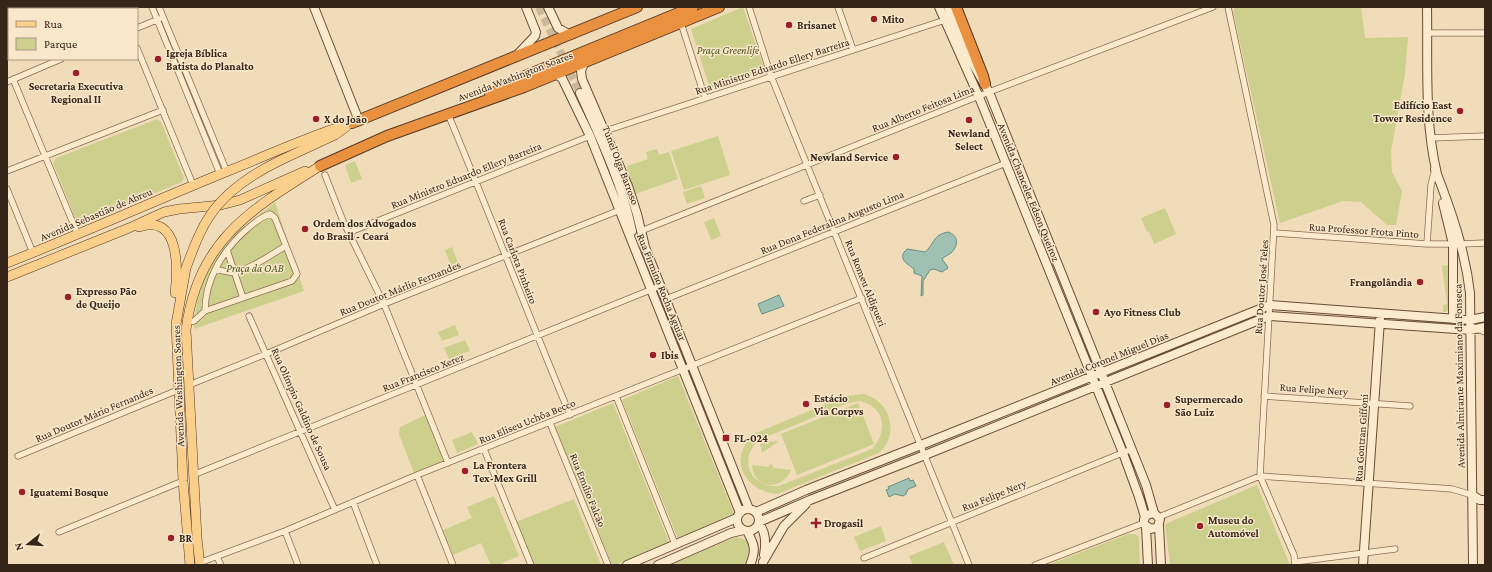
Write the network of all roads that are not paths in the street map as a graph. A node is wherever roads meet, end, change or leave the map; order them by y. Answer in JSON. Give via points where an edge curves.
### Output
{"nodes":[{"id":1,"x":152,"y":7,"type":"edge"},
{"id":2,"x":159,"y":7,"type":"edge"},
{"id":3,"x":314,"y":7,"type":"edge"},
{"id":4,"x":526,"y":7,"type":"edge"},
{"id":5,"x":548,"y":7,"type":"edge"},
{"id":6,"x":636,"y":7,"type":"edge"},
{"id":7,"x":693,"y":7,"type":"edge"},
{"id":8,"x":719,"y":7,"type":"edge"},
{"id":9,"x":749,"y":7,"type":"edge"},
{"id":10,"x":838,"y":7,"type":"edge"},
{"id":11,"x":939,"y":7,"type":"edge"},
{"id":12,"x":948,"y":7,"type":"edge"},
{"id":13,"x":956,"y":7,"type":"edge"},
{"id":14,"x":1213,"y":7,"type":"edge"},
{"id":15,"x":1228,"y":7,"type":"edge"},
{"id":16,"x":1427,"y":7,"type":"edge"},
{"id":17,"x":163,"y":17,"type":"junction"},
{"id":18,"x":157,"y":20,"type":"junction"},
{"id":19,"x":945,"y":20,"type":"junction"},
{"id":20,"x":681,"y":23,"type":"junction"},
{"id":21,"x":138,"y":28,"type":"edge"},
{"id":22,"x":1428,"y":33,"type":"junction"},
{"id":23,"x":1485,"y":33,"type":"edge"},
{"id":24,"x":570,"y":35,"type":"junction"},
{"id":25,"x":138,"y":50,"type":"edge"},
{"id":26,"x":853,"y":50,"type":"junction"},
{"id":27,"x":516,"y":56,"type":"junction"},
{"id":28,"x":59,"y":60,"type":"edge"},
{"id":29,"x":584,"y":63,"type":"junction"},
{"id":30,"x":554,"y":74,"type":"junction"},
{"id":31,"x":771,"y":76,"type":"junction"},
{"id":32,"x":13,"y":79,"type":"junction"},
{"id":33,"x":7,"y":82,"type":"edge"},
{"id":34,"x":987,"y":88,"type":"junction"},
{"id":35,"x":580,"y":93,"type":"tunnel mouth"},
{"id":36,"x":979,"y":97,"type":"junction"},
{"id":37,"x":705,"y":98,"type":"junction"},
{"id":38,"x":473,"y":106,"type":"junction"},
{"id":39,"x":163,"y":110,"type":"junction"},
{"id":40,"x":448,"y":114,"type":"junction"},
{"id":41,"x":356,"y":122,"type":"junction"},
{"id":42,"x":605,"y":131,"type":"junction"},
{"id":43,"x":590,"y":136,"type":"junction"},
{"id":44,"x":1485,"y":136,"type":"edge"},
{"id":45,"x":1430,"y":138,"type":"junction"},
{"id":46,"x":46,"y":156,"type":"junction"},
{"id":47,"x":1006,"y":163,"type":"junction"},
{"id":48,"x":808,"y":165,"type":"junction"},
{"id":49,"x":320,"y":166,"type":"junction"},
{"id":50,"x":1435,"y":169,"type":"junction"},
{"id":51,"x":7,"y":171,"type":"edge"},
{"id":52,"x":224,"y":173,"type":"junction"},
{"id":53,"x":325,"y":175,"type":"dead end"},
{"id":54,"x":477,"y":181,"type":"junction"},
{"id":55,"x":193,"y":186,"type":"junction"},
{"id":56,"x":7,"y":189,"type":"edge"},
{"id":57,"x":820,"y":195,"type":"junction"},
{"id":58,"x":804,"y":201,"type":"dead end"},
{"id":59,"x":620,"y":210,"type":"junction"},
{"id":60,"x":129,"y":228,"type":"junction"},
{"id":61,"x":641,"y":231,"type":"junction"},
{"id":62,"x":350,"y":232,"type":"junction"},
{"id":63,"x":835,"y":232,"type":"junction"},
{"id":64,"x":1275,"y":233,"type":"junction"},
{"id":65,"x":78,"y":235,"type":"junction"},
{"id":66,"x":66,"y":240,"type":"junction"},
{"id":67,"x":1037,"y":240,"type":"junction"},
{"id":68,"x":1485,"y":243,"type":"edge"},
{"id":69,"x":1427,"y":244,"type":"junction"},
{"id":70,"x":1457,"y":244,"type":"junction"},
{"id":71,"x":286,"y":246,"type":"junction"},
{"id":72,"x":635,"y":247,"type":"junction"},
{"id":73,"x":227,"y":250,"type":"junction"},
{"id":74,"x":71,"y":252,"type":"junction"},
{"id":75,"x":33,"y":253,"type":"junction"},
{"id":76,"x":505,"y":256,"type":"junction"},
{"id":77,"x":1057,"y":261,"type":"junction"},
{"id":78,"x":7,"y":263,"type":"edge"},
{"id":79,"x":36,"y":265,"type":"junction"},
{"id":80,"x":216,"y":270,"type":"junction"},
{"id":81,"x":234,"y":272,"type":"junction"},
{"id":82,"x":7,"y":277,"type":"edge"},
{"id":83,"x":660,"y":286,"type":"junction"},
{"id":84,"x":652,"y":290,"type":"junction"},
{"id":85,"x":243,"y":298,"type":"junction"},
{"id":86,"x":862,"y":298,"type":"junction"},
{"id":87,"x":666,"y":299,"type":"junction"},
{"id":88,"x":384,"y":304,"type":"junction"},
{"id":89,"x":1270,"y":305,"type":"junction"},
{"id":90,"x":205,"y":311,"type":"junction"},
{"id":91,"x":1381,"y":314,"type":"junction"},
{"id":92,"x":249,"y":316,"type":"dead end"},
{"id":93,"x":1269,"y":316,"type":"junction"},
{"id":94,"x":1485,"y":317,"type":"edge"},
{"id":95,"x":1453,"y":319,"type":"junction"},
{"id":96,"x":1470,"y":320,"type":"junction"},
{"id":97,"x":187,"y":322,"type":"junction"},
{"id":98,"x":1081,"y":322,"type":"junction"},
{"id":99,"x":176,"y":324,"type":"junction"},
{"id":100,"x":1380,"y":325,"type":"junction"},
{"id":101,"x":1071,"y":326,"type":"junction"},
{"id":102,"x":1477,"y":329,"type":"edge"},
{"id":103,"x":1485,"y":332,"type":"edge"},
{"id":104,"x":537,"y":337,"type":"junction"},
{"id":105,"x":1186,"y":339,"type":"junction"},
{"id":106,"x":1190,"y":348,"type":"junction"},
{"id":107,"x":266,"y":354,"type":"junction"},
{"id":108,"x":692,"y":366,"type":"junction"},
{"id":109,"x":683,"y":369,"type":"junction"},
{"id":110,"x":1102,"y":372,"type":"junction"},
{"id":111,"x":1092,"y":376,"type":"junction"},
{"id":112,"x":1106,"y":382,"type":"junction"},
{"id":113,"x":189,"y":384,"type":"junction"},
{"id":114,"x":417,"y":385,"type":"junction"},
{"id":115,"x":1096,"y":386,"type":"junction"},
{"id":116,"x":178,"y":390,"type":"junction"},
{"id":117,"x":616,"y":396,"type":"junction"},
{"id":118,"x":1264,"y":396,"type":"junction"},
{"id":119,"x":1374,"y":403,"type":"junction"},
{"id":120,"x":1410,"y":406,"type":"dead end"},
{"id":121,"x":570,"y":415,"type":"junction"},
{"id":122,"x":992,"y":416,"type":"junction"},
{"id":123,"x":550,"y":422,"type":"junction"},
{"id":124,"x":996,"y":426,"type":"junction"},
{"id":125,"x":301,"y":431,"type":"junction"},
{"id":126,"x":921,"y":445,"type":"junction"},
{"id":127,"x":1132,"y":449,"type":"junction"},
{"id":128,"x":484,"y":450,"type":"junction"},
{"id":129,"x":1123,"y":453,"type":"junction"},
{"id":130,"x":925,"y":455,"type":"junction"},
{"id":131,"x":18,"y":456,"type":"dead end"},
{"id":132,"x":448,"y":463,"type":"junction"},
{"id":133,"x":193,"y":475,"type":"junction"},
{"id":134,"x":417,"y":475,"type":"junction"},
{"id":135,"x":1260,"y":476,"type":"junction"},
{"id":136,"x":183,"y":481,"type":"junction"},
{"id":137,"x":1369,"y":483,"type":"junction"},
{"id":138,"x":1472,"y":495,"type":"junction"},
{"id":139,"x":810,"y":500,"type":"junction"},
{"id":140,"x":1485,"y":500,"type":"edge"},
{"id":141,"x":353,"y":502,"type":"junction"},
{"id":142,"x":335,"y":510,"type":"junction"},
{"id":143,"x":752,"y":510,"type":"junction"},
{"id":144,"x":738,"y":516,"type":"junction"},
{"id":145,"x":1157,"y":519,"type":"junction"},
{"id":146,"x":1145,"y":522,"type":"junction"},
{"id":147,"x":759,"y":523,"type":"junction"},
{"id":148,"x":951,"y":523,"type":"junction"},
{"id":149,"x":285,"y":531,"type":"junction"},
{"id":150,"x":745,"y":531,"type":"junction"},
{"id":151,"x":58,"y":532,"type":"dead end"},
{"id":152,"x":675,"y":544,"type":"junction"},
{"id":153,"x":1395,"y":549,"type":"dead end"},
{"id":154,"x":1364,"y":552,"type":"junction"},
{"id":155,"x":217,"y":557,"type":"junction"},
{"id":156,"x":864,"y":558,"type":"dead end"},
{"id":157,"x":1295,"y":563,"type":"edge"},
{"id":158,"x":200,"y":564,"type":"edge"},
{"id":159,"x":762,"y":564,"type":"edge"},
{"id":160,"x":190,"y":565,"type":"edge"},
{"id":161,"x":221,"y":565,"type":"edge"},
{"id":162,"x":298,"y":565,"type":"edge"},
{"id":163,"x":377,"y":565,"type":"edge"},
{"id":164,"x":453,"y":565,"type":"edge"},
{"id":165,"x":531,"y":565,"type":"edge"},
{"id":166,"x":608,"y":565,"type":"edge"},
{"id":167,"x":627,"y":565,"type":"edge"},
{"id":168,"x":658,"y":565,"type":"edge"},
{"id":169,"x":750,"y":565,"type":"edge"},
{"id":170,"x":969,"y":565,"type":"edge"},
{"id":171,"x":1035,"y":565,"type":"edge"},
{"id":172,"x":1148,"y":565,"type":"edge"},
{"id":173,"x":1162,"y":565,"type":"edge"},
{"id":174,"x":1363,"y":565,"type":"edge"},
{"id":175,"x":1473,"y":565,"type":"edge"}],
"edges":[{"from":1,"to":18,"type":"street"},
{"from":2,"to":17,"type":"street"},
{"from":3,"to":41,"type":"main road"},
{"from":4,"to":27,"type":"main road","via":[[536,32]]},
{"from":5,"to":24,"type":"main road","via":[[558,28]]},
{"from":6,"to":24,"type":"highway","name":"Avenida Washington Soares"},
{"from":7,"to":38,"type":"highway","via":[[525,76]]},
{"from":8,"to":20,"type":"highway","name":"Avenida Washington Soares"},
{"from":9,"to":31,"type":"street","name":"Rua Romeu Aldigueri"},
{"from":10,"to":26,"type":"street"},
{"from":11,"to":19,"type":"main road","name":"Avenida Chanceler Edson Queiroz"},
{"from":12,"to":34,"type":"main road","name":"Avenida Chanceler Edson Queiroz","via":[[964,48]]},
{"from":13,"to":34,"type":"highway"},
{"from":14,"to":34,"type":"street","name":"Rua Alberto Feitosa Lima"},
{"from":15,"to":64,"type":"street","name":"Rua Doutor José Teles"},
{"from":16,"to":22,"type":"main road","name":"Avenida Almirante Maximiano da Fonseca"},
{"from":17,"to":18,"type":"street"},
{"from":17,"to":52,"type":"street"},
{"from":18,"to":21,"type":"street"},
{"from":18,"to":52,"type":"street"},
{"from":19,"to":26,"type":"street","name":"Rua Ministro Eduardo Ellery Barreira"},
{"from":19,"to":36,"type":"main road","name":"Avenida Chanceler Edson Queiroz"},
{"from":20,"to":29,"type":"highway","name":"Avenida Washington Soares"},
{"from":20,"to":37,"type":"street"},
{"from":22,"to":23,"type":"street"},
{"from":22,"to":45,"type":"main road","name":"Avenida Almirante Maximiano da Fonseca"},
{"from":24,"to":27,"type":"highway","name":"Avenida Washington Soares"},
{"from":25,"to":39,"type":"street"},
{"from":26,"to":31,"type":"street","name":"Rua Ministro Eduardo Ellery Barreira"},
{"from":27,"to":41,"type":"highway","name":"Avenida Washington Soares"},
{"from":28,"to":32,"type":"street"},
{"from":29,"to":30,"type":"highway","name":"Avenida Washington Soares"},
{"from":29,"to":42,"type":"main road","name":"Rua Firmino Rocha Aguiar","via":[[582,79]]},
{"from":30,"to":38,"type":"highway","name":"Avenida Washington Soares"},
{"from":30,"to":43,"type":"main road","name":"Rua Firmino Rocha Aguiar","via":[[562,78]]},
{"from":31,"to":37,"type":"street","name":"Rua Ministro Eduardo Ellery Barreira"},
{"from":31,"to":48,"type":"street","name":"Rua Romeu Aldigueri"},
{"from":32,"to":33,"type":"street"},
{"from":32,"to":46,"type":"street"},
{"from":34,"to":36,"type":"street","name":"Rua Alberto Feitosa Lima"},
{"from":34,"to":77,"type":"main road","name":"Avenida Chanceler Edson Queiroz"},
{"from":35,"to":72,"type":"main road","name":"Túnel Olga Barroso","via":[[623,196]]},
{"from":36,"to":47,"type":"main road","name":"Avenida Chanceler Edson Queiroz"},
{"from":36,"to":48,"type":"street","name":"Rua Alberto Feitosa Lima"},
{"from":37,"to":42,"type":"street","name":"Rua Ministro Eduardo Ellery Barreira"},
{"from":38,"to":40,"type":"highway","name":"Avenida Washington Soares"},
{"from":39,"to":46,"type":"street"},
{"from":39,"to":55,"type":"street"},
{"from":40,"to":49,"type":"highway","name":"Avenida Washington Soares","via":[[387,136]]},
{"from":40,"to":54,"type":"street","name":"Rua Carlota Pinheiro"},
{"from":41,"to":52,"type":"main road","name":"Avenida Washington Soares"},
{"from":41,"to":99,"type":"main road","name":"Avenida Washington Soares","bridge":true,"via":[[245,181],[217,206],[199,234],[186,268]]},
{"from":42,"to":61,"type":"main road","name":"Rua Firmino Rocha Aguiar","via":[[628,186]]},
{"from":43,"to":54,"type":"street","name":"Rua Ministro Eduardo Ellery Barreira"},
{"from":43,"to":59,"type":"main road","name":"Rua Firmino Rocha Aguiar"},
{"from":44,"to":45,"type":"street"},
{"from":45,"to":50,"type":"main road","name":"Avenida Almirante Maximiano da Fonseca"},
{"from":46,"to":51,"type":"street"},
{"from":46,"to":65,"type":"street"},
{"from":47,"to":63,"type":"street","name":"Rua Dona Federalina Augusto Lima"},
{"from":47,"to":67,"type":"main road","name":"Avenida Chanceler Edson Queiroz"},
{"from":48,"to":57,"type":"street","name":"Rua Romeu Aldigueri"},
{"from":48,"to":61,"type":"street","name":"Rua Alberto Feitosa Lima"},
{"from":49,"to":60,"type":"main road","name":"Avenida Washington Soares","via":[[240,200],[171,211]]},
{"from":49,"to":97,"type":"main road","name":"Avenida Washington Soares","via":[[255,209],[223,239],[196,286]]},
{"from":50,"to":69,"type":"street","via":[[1431,186]]},
{"from":50,"to":70,"type":"main road","name":"Avenida Almirante Maximiano da Fonseca"},
{"from":52,"to":55,"type":"main road","name":"Avenida Washington Soares"},
{"from":53,"to":62,"type":"street"},
{"from":54,"to":62,"type":"street","name":"Rua Ministro Eduardo Ellery Barreira"},
{"from":54,"to":76,"type":"street","name":"Rua Carlota Pinheiro"},
{"from":55,"to":65,"type":"main road","name":"Avenida Sebastião de Abreu"},
{"from":56,"to":75,"type":"street"},
{"from":57,"to":58,"type":"street"},
{"from":57,"to":63,"type":"street","name":"Rua Romeu Aldigueri"},
{"from":59,"to":72,"type":"main road","name":"Rua Firmino Rocha Aguiar"},
{"from":59,"to":76,"type":"street","name":"Rua Doutor Márlio Fernandes"},
{"from":60,"to":74,"type":"main road"},
{"from":60,"to":99,"type":"main road","via":[[156,226],[165,231],[173,241],[177,281],[174,314]]},
{"from":61,"to":83,"type":"main road","name":"Rua Firmino Rocha Aguiar"},
{"from":62,"to":88,"type":"street"},
{"from":63,"to":86,"type":"street","name":"Rua Romeu Aldigueri"},
{"from":63,"to":87,"type":"street","name":"Rua Dona Federalina Augusto Lima"},
{"from":64,"to":69,"type":"street","name":"Rua Professor Frota Pinto"},
{"from":64,"to":89,"type":"street","name":"Rua Doutor José Teles"},
{"from":65,"to":66,"type":"main road","name":"Avenida Sebastião de Abreu"},
{"from":66,"to":74,"type":"main road"},
{"from":66,"to":75,"type":"main road","name":"Avenida Sebastião de Abreu"},
{"from":67,"to":77,"type":"main road"},
{"from":67,"to":101,"type":"main road","name":"Avenida Chanceler Edson Queiroz"},
{"from":68,"to":70,"type":"street","name":"Rua Professor Frota Pinto"},
{"from":69,"to":70,"type":"street","name":"Rua Professor Frota Pinto"},
{"from":70,"to":95,"type":"main road","name":"Avenida Almirante Maximiano da Fonseca"},
{"from":70,"to":96,"type":"main road","name":"Avenida Almirante Maximiano da Fonseca","via":[[1468,276]]},
{"from":71,"to":73,"type":"street","via":[[276,218],[270,214],[261,217]]},
{"from":71,"to":81,"type":"street","via":[[258,263]]},
{"from":71,"to":85,"type":"street","via":[[297,274],[292,281]]},
{"from":72,"to":84,"type":"main road","name":"Rua Firmino Rocha Aguiar"},
{"from":73,"to":80,"type":"street"},
{"from":73,"to":81,"type":"street"},
{"from":74,"to":79,"type":"main road"},
{"from":75,"to":78,"type":"main road","name":"Avenida Sebastião de Abreu"},
{"from":75,"to":79,"type":"main road"},
{"from":76,"to":88,"type":"street","name":"Rua Doutor Márlio Fernandes"},
{"from":76,"to":104,"type":"street","name":"Rua Carlota Pinheiro"},
{"from":77,"to":98,"type":"main road","name":"Avenida Chanceler Edson Queiroz"},
{"from":79,"to":82,"type":"main road"},
{"from":80,"to":81,"type":"street"},
{"from":80,"to":90,"type":"street","via":[[205,298]]},
{"from":81,"to":85,"type":"street"},
{"from":83,"to":84,"type":"street","name":"Rua Francisco Xerez"},
{"from":83,"to":87,"type":"main road","name":"Rua Firmino Rocha Aguiar"},
{"from":84,"to":104,"type":"street","name":"Rua Francisco Xerez"},
{"from":84,"to":109,"type":"main road","name":"Rua Firmino Rocha Aguiar"},
{"from":85,"to":90,"type":"street"},
{"from":86,"to":108,"type":"street","name":"Rua Eliseu Uchôa Becco"},
{"from":86,"to":126,"type":"street","name":"Rua Romeu Aldigueri"},
{"from":87,"to":108,"type":"main road","name":"Rua Firmino Rocha Aguiar"},
{"from":88,"to":107,"type":"street","name":"Rua Doutor Márlio Fernandes"},
{"from":88,"to":114,"type":"street"},
{"from":89,"to":91,"type":"main road","name":"Avenida Coronel Miguel Dias"},
{"from":89,"to":93,"type":"street","name":"Rua Doutor José Teles"},
{"from":89,"to":105,"type":"main road","name":"Avenida Coronel Miguel Dias"},
{"from":90,"to":97,"type":"street","via":[[194,321]]},
{"from":91,"to":95,"type":"main road","name":"Avenida Coronel Miguel Dias"},
{"from":91,"to":100,"type":"main road","name":"Rua Gontran Giffoni"},
{"from":92,"to":107,"type":"street","name":"Rua Olímpio Galdino de Sousa"},
{"from":93,"to":100,"type":"main road","name":"Avenida Coronel Miguel Dias"},
{"from":93,"to":106,"type":"main road","name":"Avenida Coronel Miguel Dias"},
{"from":93,"to":118,"type":"street","name":"Rua Doutor José Teles"},
{"from":94,"to":96,"type":"main road","name":"Avenida Coronel Miguel Dias"},
{"from":95,"to":96,"type":"main road","name":"Avenida Coronel Miguel Dias"},
{"from":96,"to":102,"type":"main road","name":"Avenida Almirante Maximiano da Fonseca"},
{"from":97,"to":113,"type":"main road","name":"Avenida Washington Soares"},
{"from":98,"to":101,"type":"main road"},
{"from":98,"to":110,"type":"main road","name":"Avenida Chanceler Edson Queiroz"},
{"from":99,"to":116,"type":"main road","name":"Avenida Washington Soares"},
{"from":100,"to":102,"type":"main road","name":"Avenida Coronel Miguel Dias"},
{"from":100,"to":119,"type":"main road","name":"Rua Gontran Giffoni"},
{"from":101,"to":111,"type":"main road","name":"Avenida Chanceler Edson Queiroz"},
{"from":102,"to":103,"type":"street","name":"Avenida Coronel Miguel Dias"},
{"from":102,"to":138,"type":"main road","name":"Avenida Almirante Maximiano da Fonseca"},
{"from":104,"to":114,"type":"street","name":"Rua Francisco Xerez"},
{"from":104,"to":121,"type":"street","name":"Rua Carlota Pinheiro"},
{"from":105,"to":106,"type":"main road"},
{"from":105,"to":110,"type":"main road","name":"Avenida Coronel Miguel Dias"},
{"from":106,"to":112,"type":"main road","name":"Avenida Coronel Miguel Dias"},
{"from":107,"to":113,"type":"street","name":"Rua Doutor Márlio Fernandes"},
{"from":107,"to":125,"type":"street","name":"Rua Olímpio Galdino de Sousa"},
{"from":108,"to":109,"type":"street","name":"Rua Eliseu Uchôa Becco"},
{"from":108,"to":143,"type":"main road","name":"Rua Firmino Rocha Aguiar"},
{"from":109,"to":117,"type":"street","name":"Rua Eliseu Uchôa Becco"},
{"from":109,"to":144,"type":"main road","name":"Rua Firmino Rocha Aguiar"},
{"from":110,"to":111,"type":"main road","name":"Avenida Coronel Miguel Dias"},
{"from":110,"to":112,"type":"main road","name":"Avenida Chanceler Edson Queiroz"},
{"from":111,"to":115,"type":"main road","name":"Avenida Chanceler Edson Queiroz"},
{"from":111,"to":122,"type":"main road","name":"Avenida Coronel Miguel Dias"},
{"from":112,"to":115,"type":"main road","name":"Avenida Coronel Miguel Dias"},
{"from":112,"to":127,"type":"main road","name":"Avenida Chanceler Edson Queiroz"},
{"from":113,"to":133,"type":"main road","name":"Avenida Washington Soares"},
{"from":114,"to":125,"type":"street","name":"Rua Francisco Xerez"},
{"from":114,"to":132,"type":"street"},
{"from":115,"to":124,"type":"main road","name":"Avenida Coronel Miguel Dias"},
{"from":115,"to":129,"type":"main road","name":"Avenida Chanceler Edson Queiroz"},
{"from":116,"to":131,"type":"street","name":"Rua Doutor Mário Fernandes"},
{"from":116,"to":136,"type":"main road","name":"Avenida Washington Soares"},
{"from":117,"to":121,"type":"street","name":"Rua Eliseu Uchôa Becco"},
{"from":117,"to":152,"type":"street"},
{"from":118,"to":119,"type":"street","name":"Rua Felipe Nery"},
{"from":118,"to":135,"type":"street","name":"Rua Doutor José Teles"},
{"from":119,"to":120,"type":"street","name":"Rua Felipe Nery"},
{"from":119,"to":137,"type":"main road","name":"Rua Gontran Giffoni"},
{"from":121,"to":123,"type":"street","name":"Rua Eliseu Uchôa Becco"},
{"from":122,"to":124,"type":"main road"},
{"from":122,"to":126,"type":"main road","name":"Avenida Coronel Miguel Dias"},
{"from":123,"to":128,"type":"street","name":"Rua Eliseu Uchôa Becco"},
{"from":123,"to":166,"type":"street","name":"Rua Emílio Falcão"},
{"from":124,"to":130,"type":"main road","name":"Avenida Coronel Miguel Dias"},
{"from":125,"to":133,"type":"street","name":"Rua Francisco Xerez"},
{"from":125,"to":142,"type":"street","name":"Rua Olímpio Galdino de Sousa"},
{"from":126,"to":130,"type":"street","name":"Rua Romeu Aldigueri"},
{"from":126,"to":143,"type":"main road","name":"Avenida Coronel Miguel Dias"},
{"from":127,"to":129,"type":"street","name":"Rua Felipe Nery"},
{"from":127,"to":145,"type":"main road","name":"Avenida Chanceler Edson Queiroz"},
{"from":128,"to":132,"type":"street","name":"Rua Eliseu Uchôa Becco"},
{"from":128,"to":165,"type":"street"},
{"from":129,"to":146,"type":"main road","name":"Avenida Chanceler Edson Queiroz"},
{"from":129,"to":148,"type":"street","name":"Rua Felipe Nery"},
{"from":130,"to":139,"type":"main road","name":"Avenida Coronel Miguel Dias"},
{"from":130,"to":148,"type":"street","name":"Rua Romeu Aldigueri"},
{"from":132,"to":134,"type":"street","name":"Rua Eliseu Uchôa Becco"},
{"from":133,"to":158,"type":"main road","name":"Avenida Washington Soares"},
{"from":134,"to":141,"type":"street","name":"Rua Eliseu Uchôa Becco"},
{"from":134,"to":164,"type":"street"},
{"from":135,"to":137,"type":"street"},
{"from":135,"to":145,"type":"street"},
{"from":135,"to":157,"type":"street","name":"Rua Doutor José Teles"},
{"from":136,"to":151,"type":"street"},
{"from":136,"to":160,"type":"main road","name":"Avenida Washington Soares"},
{"from":137,"to":138,"type":"street","via":[[1452,489]]},
{"from":137,"to":154,"type":"main road","name":"Rua Gontran Giffoni"},
{"from":138,"to":140,"type":"main road"},
{"from":138,"to":175,"type":"main road","name":"Avenida Almirante Maximiano da Fonseca"},
{"from":139,"to":147,"type":"main road","name":"Avenida Coronel Miguel Dias"},
{"from":139,"to":159,"type":"main road","via":[[784,526]]},
{"from":141,"to":142,"type":"street","name":"Rua Eliseu Uchôa Becco"},
{"from":141,"to":163,"type":"street"},
{"from":142,"to":149,"type":"street","name":"Rua Eliseu Uchôa Becco"},
{"from":143,"to":144,"type":"main road","via":[[744,510]]},
{"from":143,"to":147,"type":"main road","via":[[758,516]]},
{"from":144,"to":150,"type":"main road","via":[[738,526]]},
{"from":144,"to":152,"type":"main road"},
{"from":145,"to":146,"type":"main road","via":[[1149,513]]},
{"from":145,"to":146,"type":"main road","via":[[1152,529]]},
{"from":145,"to":173,"type":"main road","name":"Avenida Chanceler Edson Queiroz"},
{"from":146,"to":171,"type":"street"},
{"from":146,"to":172,"type":"main road","name":"Avenida Chanceler Edson Queiroz"},
{"from":147,"to":150,"type":"main road","via":[[754,530]]},
{"from":147,"to":159,"type":"main road","via":[[765,548]]},
{"from":148,"to":156,"type":"street","name":"Rua Felipe Nery"},
{"from":148,"to":170,"type":"street","name":"Rua Romeu Aldigueri"},
{"from":149,"to":155,"type":"street","name":"Rua Eliseu Uchôa Becco"},
{"from":149,"to":162,"type":"street"},
{"from":150,"to":168,"type":"main road","via":[[731,533]]},
{"from":150,"to":169,"type":"main road","via":[[751,538],[754,548]]},
{"from":152,"to":167,"type":"main road"},
{"from":153,"to":154,"type":"street"},
{"from":154,"to":157,"type":"street"},
{"from":154,"to":174,"type":"main road","name":"Rua Gontran Giffoni"},
{"from":155,"to":158,"type":"street","name":"Rua Eliseu Uchôa Becco"},
{"from":155,"to":161,"type":"street"}]}
